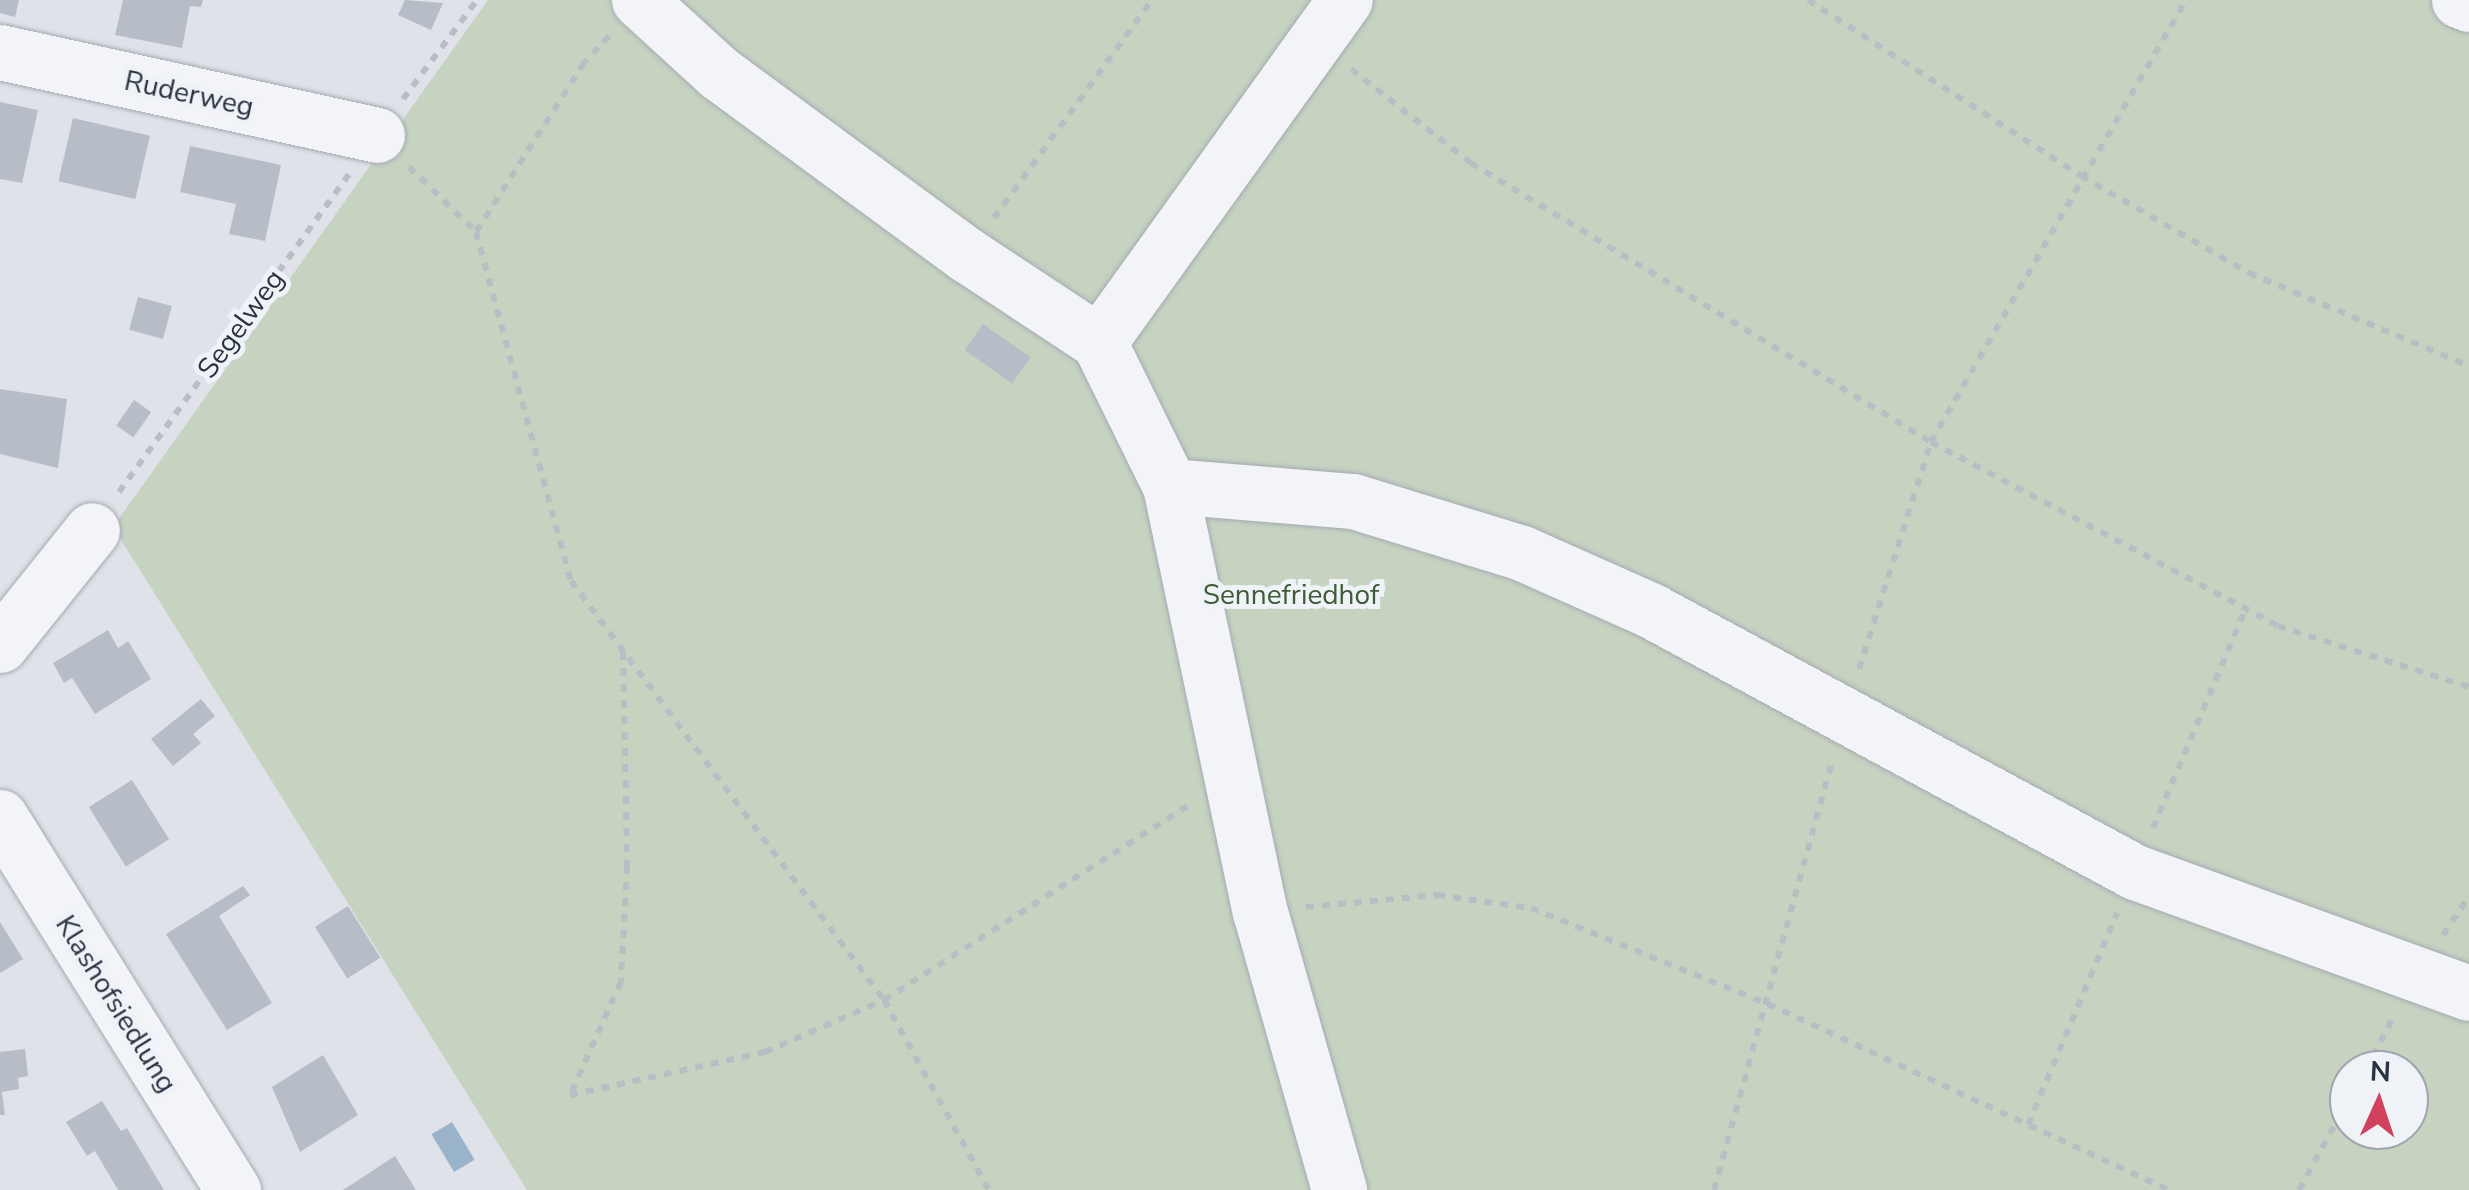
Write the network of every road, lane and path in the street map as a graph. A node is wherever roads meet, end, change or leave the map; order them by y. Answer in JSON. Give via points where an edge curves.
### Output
{"nodes":[{"id":1,"x":477,"y":0,"type":"edge"},
{"id":2,"x":1152,"y":0,"type":"edge"},
{"id":3,"x":1808,"y":0,"type":"edge"},
{"id":4,"x":2186,"y":0,"type":"edge"},
{"id":5,"x":2458,"y":0,"type":"edge"},
{"id":6,"x":639,"y":2,"type":"edge"},
{"id":7,"x":2469,"y":4,"type":"edge"},
{"id":8,"x":1331,"y":20,"type":"edge"},
{"id":9,"x":0,"y":52,"type":"edge"},
{"id":10,"x":377,"y":135,"type":"junction"},
{"id":11,"x":2081,"y":176,"type":"junction"},
{"id":12,"x":476,"y":232,"type":"junction"},
{"id":13,"x":967,"y":255,"type":"junction"},
{"id":14,"x":1100,"y":342,"type":"junction"},
{"id":15,"x":2469,"y":366,"type":"edge"},
{"id":16,"x":1170,"y":486,"type":"junction"},
{"id":17,"x":92,"y":530,"type":"joint"},
{"id":18,"x":0,"y":646,"type":"edge"},
{"id":19,"x":623,"y":652,"type":"junction"},
{"id":20,"x":2469,"y":687,"type":"edge"},
{"id":21,"x":1231,"y":776,"type":"junction"},
{"id":22,"x":0,"y":817,"type":"edge"},
{"id":23,"x":1260,"y":912,"type":"junction"},
{"id":24,"x":2469,"y":993,"type":"edge"},
{"id":25,"x":884,"y":1000,"type":"junction"},
{"id":26,"x":2329,"y":1135,"type":"edge"},
{"id":27,"x":233,"y":1190,"type":"edge"},
{"id":28,"x":989,"y":1190,"type":"edge"},
{"id":29,"x":1339,"y":1190,"type":"edge"},
{"id":30,"x":2168,"y":1190,"type":"edge"},
{"id":31,"x":2299,"y":1190,"type":"edge"}],
"edges":[{"from":1,"to":10,"type":"path","name":"Segelweg"},
{"from":2,"to":13,"type":"path"},
{"from":3,"to":11,"type":"path"},
{"from":4,"to":11,"type":"path"},
{"from":5,"to":7,"type":"street"},
{"from":6,"to":12,"type":"path","via":[[584,64]]},
{"from":6,"to":13,"type":"street","via":[[719,73]]},
{"from":8,"to":14,"type":"street"},
{"from":8,"to":20,"type":"path","via":[[1471,163],[1931,442],[2278,626]]},
{"from":9,"to":10,"type":"street","name":"Ruderweg"},
{"from":10,"to":12,"type":"path"},
{"from":10,"to":17,"type":"path","name":"Segelweg"},
{"from":11,"to":15,"type":"path","via":[[2249,273]]},
{"from":12,"to":19,"type":"path","via":[[570,582]]},
{"from":13,"to":14,"type":"street"},
{"from":14,"to":16,"type":"street"},
{"from":16,"to":21,"type":"street"},
{"from":16,"to":24,"type":"street","via":[[1352,502],[1522,553],[1652,611],[2135,872]]},
{"from":17,"to":18,"type":"street"},
{"from":19,"to":25,"type":"path"},
{"from":19,"to":25,"type":"path","via":[[627,866],[621,982],[570,1096],[765,1052]]},
{"from":21,"to":23,"type":"street"},
{"from":21,"to":25,"type":"path","via":[[1107,864]]},
{"from":22,"to":27,"type":"street","name":"Klashofsiedlung"},
{"from":23,"to":29,"type":"street"},
{"from":23,"to":30,"type":"path","via":[[1437,895],[1530,908],[1768,1004]]},
{"from":25,"to":28,"type":"path"},
{"from":26,"to":31,"type":"path"}]}
